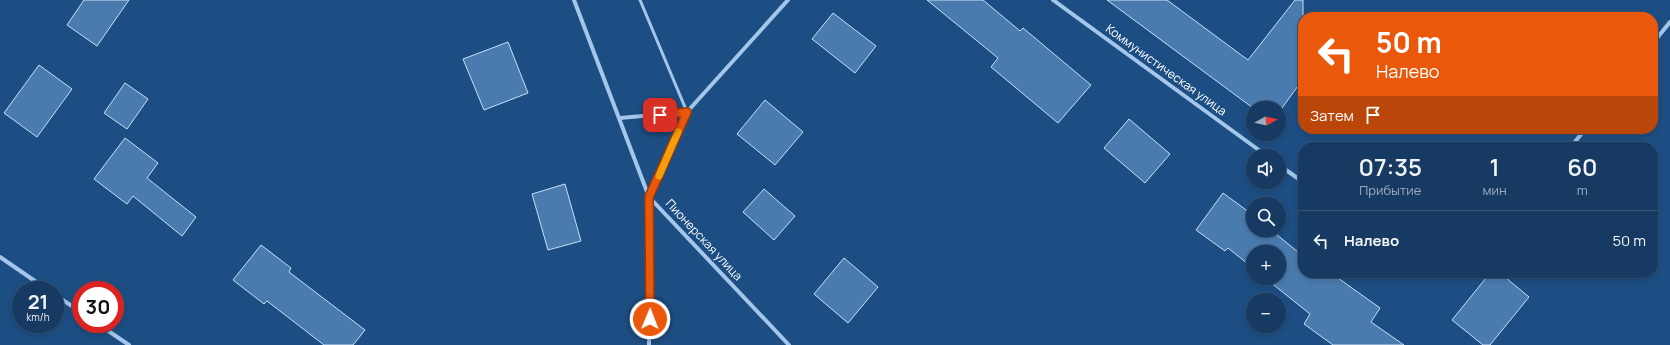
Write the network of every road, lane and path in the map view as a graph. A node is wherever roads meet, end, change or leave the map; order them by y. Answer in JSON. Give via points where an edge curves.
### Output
{"nodes":[{"id":1,"x":574,"y":0,"type":"edge"},
{"id":2,"x":640,"y":0,"type":"edge"},
{"id":3,"x":788,"y":0,"type":"edge"},
{"id":4,"x":1053,"y":0,"type":"edge"},
{"id":5,"x":1670,"y":22,"type":"edge"},
{"id":6,"x":1658,"y":37,"type":"edge"},
{"id":7,"x":687,"y":112,"type":"junction"},
{"id":8,"x":620,"y":118,"type":"junction"},
{"id":9,"x":1581,"y":134,"type":"edge"},
{"id":10,"x":1575,"y":142,"type":"edge"},
{"id":11,"x":1257,"y":149,"type":"edge"},
{"id":12,"x":1286,"y":170,"type":"edge"},
{"id":13,"x":1298,"y":178,"type":"edge"},
{"id":14,"x":649,"y":197,"type":"junction"},
{"id":15,"x":0,"y":257,"type":"edge"},
{"id":16,"x":35,"y":281,"type":"edge"},
{"id":17,"x":111,"y":333,"type":"edge"},
{"id":18,"x":129,"y":345,"type":"edge"},
{"id":19,"x":649,"y":345,"type":"edge"},
{"id":20,"x":789,"y":345,"type":"edge"}],
"edges":[{"from":1,"to":8,"type":"street","name":"Пионерская улица"},
{"from":2,"to":7,"type":"lane"},
{"from":3,"to":7,"type":"street"},
{"from":4,"to":11,"type":"street","name":"Коммунистическая улица"},
{"from":5,"to":6,"type":"street"},
{"from":7,"to":8,"type":"street"},
{"from":7,"to":14,"type":"street"},
{"from":8,"to":14,"type":"street","name":"Пионерская улица"},
{"from":9,"to":10,"type":"street"},
{"from":12,"to":13,"type":"street"},
{"from":14,"to":19,"type":"street"},
{"from":14,"to":20,"type":"street","name":"Пионерская улица"},
{"from":15,"to":16,"type":"street"},
{"from":17,"to":18,"type":"street"}]}
